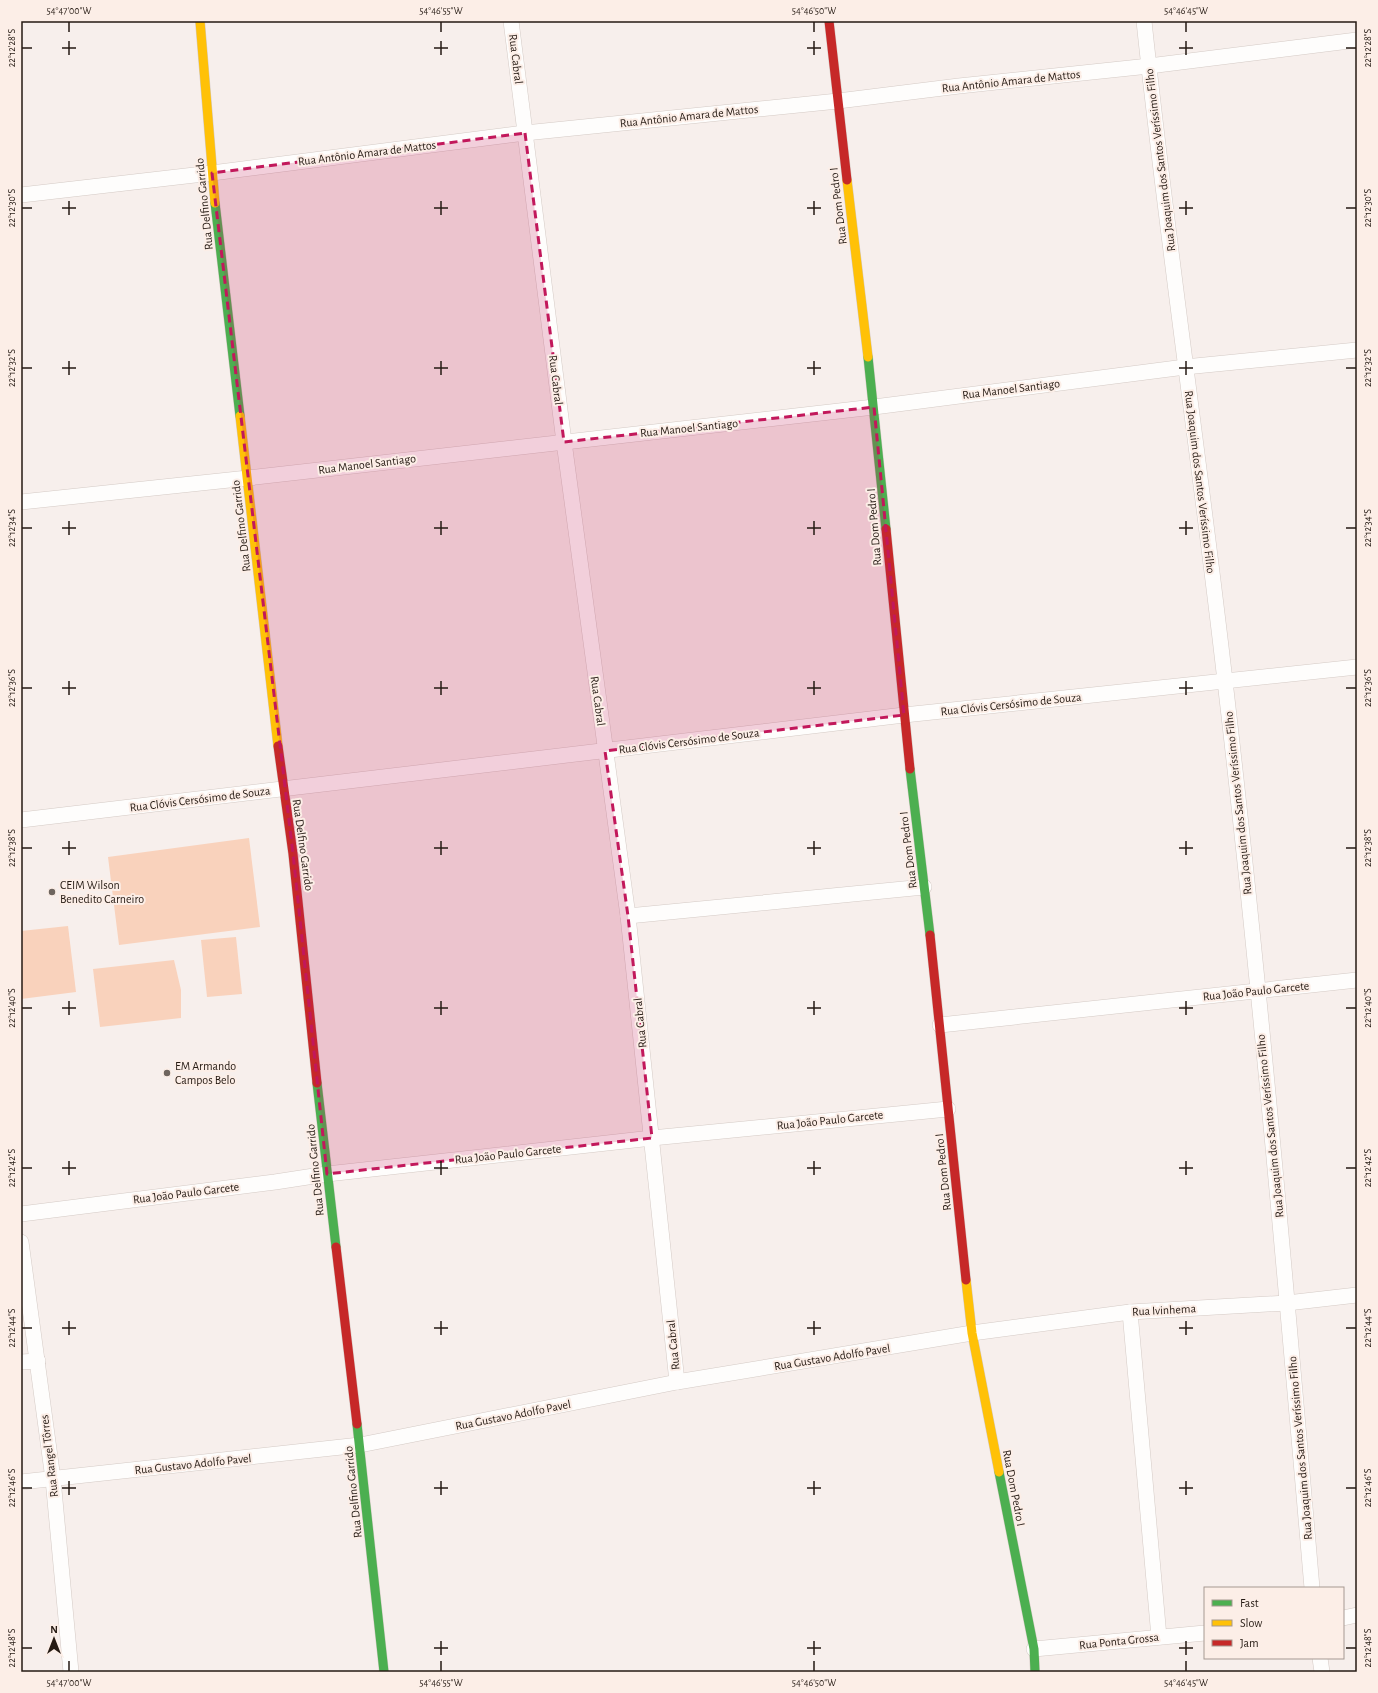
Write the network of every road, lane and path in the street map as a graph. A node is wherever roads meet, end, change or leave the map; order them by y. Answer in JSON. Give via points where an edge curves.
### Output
{"nodes":[{"id":1,"x":200,"y":21,"type":"edge"},
{"id":2,"x":511,"y":21,"type":"edge"},
{"id":3,"x":829,"y":21,"type":"edge"},
{"id":4,"x":1144,"y":21,"type":"edge"},
{"id":5,"x":1357,"y":40,"type":"edge"},
{"id":6,"x":1149,"y":66,"type":"junction"},
{"id":7,"x":838,"y":101,"type":"junction"},
{"id":8,"x":525,"y":133,"type":"junction"},
{"id":9,"x":212,"y":173,"type":"junction"},
{"id":10,"x":21,"y":195,"type":"edge"},
{"id":11,"x":1357,"y":350,"type":"edge"},
{"id":12,"x":1185,"y":367,"type":"junction"},
{"id":13,"x":874,"y":407,"type":"junction"},
{"id":14,"x":564,"y":442,"type":"junction"},
{"id":15,"x":248,"y":478,"type":"junction"},
{"id":16,"x":21,"y":502,"type":"edge"},
{"id":17,"x":1357,"y":667,"type":"edge"},
{"id":18,"x":1225,"y":681,"type":"junction"},
{"id":19,"x":904,"y":715,"type":"junction"},
{"id":20,"x":605,"y":750,"type":"junction"},
{"id":21,"x":283,"y":789,"type":"junction"},
{"id":22,"x":21,"y":820,"type":"edge"},
{"id":23,"x":924,"y":887,"type":"junction"},
{"id":24,"x":628,"y":916,"type":"junction"},
{"id":25,"x":1357,"y":980,"type":"edge"},
{"id":26,"x":1257,"y":990,"type":"junction"},
{"id":27,"x":940,"y":1025,"type":"junction"},
{"id":28,"x":948,"y":1109,"type":"junction"},
{"id":29,"x":652,"y":1138,"type":"junction"},
{"id":30,"x":327,"y":1174,"type":"junction"},
{"id":31,"x":21,"y":1214,"type":"edge"},
{"id":32,"x":21,"y":1242,"type":"edge"},
{"id":33,"x":1357,"y":1295,"type":"edge"},
{"id":34,"x":1287,"y":1303,"type":"junction"},
{"id":35,"x":1130,"y":1312,"type":"junction"},
{"id":36,"x":972,"y":1333,"type":"junction"},
{"id":37,"x":38,"y":1361,"type":"junction"},
{"id":38,"x":21,"y":1362,"type":"edge"},
{"id":39,"x":677,"y":1382,"type":"junction"},
{"id":40,"x":360,"y":1445,"type":"junction"},
{"id":41,"x":53,"y":1479,"type":"junction"},
{"id":42,"x":21,"y":1482,"type":"edge"},
{"id":43,"x":1312,"y":1587,"type":"edge"},
{"id":44,"x":1357,"y":1616,"type":"edge"},
{"id":45,"x":1344,"y":1618,"type":"edge"},
{"id":46,"x":1204,"y":1633,"type":"edge"},
{"id":47,"x":1159,"y":1637,"type":"junction"},
{"id":48,"x":1034,"y":1650,"type":"junction"},
{"id":49,"x":1320,"y":1659,"type":"edge"},
{"id":50,"x":71,"y":1672,"type":"edge"},
{"id":51,"x":384,"y":1672,"type":"edge"},
{"id":52,"x":1035,"y":1672,"type":"edge"},
{"id":53,"x":1322,"y":1672,"type":"edge"}],
"edges":[{"from":1,"to":9,"type":"street","name":"Rua Delfino Garrido"},
{"from":2,"to":8,"type":"street","name":"Rua Cabral"},
{"from":3,"to":7,"type":"street","name":"Rua Dom Pedro I"},
{"from":4,"to":6,"type":"street","name":"Rua Joaquim dos Santos Veríssimo Filho"},
{"from":5,"to":6,"type":"street","name":"Rua Antônio Amara de Mattos"},
{"from":6,"to":7,"type":"street","name":"Rua Antônio Amara de Mattos"},
{"from":6,"to":12,"type":"street","name":"Rua Joaquim dos Santos Veríssimo Filho"},
{"from":7,"to":8,"type":"street","name":"Rua Antônio Amara de Mattos"},
{"from":7,"to":13,"type":"street","name":"Rua Dom Pedro I"},
{"from":8,"to":9,"type":"street","name":"Rua Antônio Amara de Mattos"},
{"from":8,"to":14,"type":"street","name":"Rua Cabral"},
{"from":9,"to":10,"type":"street","name":"Rua Antônio Amara de Mattos"},
{"from":9,"to":15,"type":"street","name":"Rua Delfino Garrido"},
{"from":11,"to":12,"type":"street","name":"Rua Manoel Santiago"},
{"from":12,"to":13,"type":"street","name":"Rua Manoel Santiago"},
{"from":12,"to":18,"type":"street","name":"Rua Joaquim dos Santos Veríssimo Filho"},
{"from":13,"to":14,"type":"street","name":"Rua Manoel Santiago"},
{"from":13,"to":19,"type":"street","name":"Rua Dom Pedro I"},
{"from":14,"to":15,"type":"street","name":"Rua Manoel Santiago"},
{"from":14,"to":20,"type":"street","name":"Rua Cabral"},
{"from":15,"to":16,"type":"street","name":"Rua Manoel Santiago"},
{"from":15,"to":21,"type":"street","name":"Rua Delfino Garrido"},
{"from":17,"to":18,"type":"street","name":"Rua Clóvis Cersósimo de Souza"},
{"from":18,"to":19,"type":"street","name":"Rua Clóvis Cersósimo de Souza"},
{"from":18,"to":26,"type":"street","name":"Rua Joaquim dos Santos Veríssimo Filho"},
{"from":19,"to":20,"type":"street","name":"Rua Clóvis Cersósimo de Souza"},
{"from":19,"to":23,"type":"street","name":"Rua Dom Pedro I"},
{"from":20,"to":21,"type":"street","name":"Rua Clóvis Cersósimo de Souza"},
{"from":20,"to":24,"type":"street","name":"Rua Cabral"},
{"from":21,"to":22,"type":"street","name":"Rua Clóvis Cersósimo de Souza"},
{"from":21,"to":30,"type":"street","name":"Rua Delfino Garrido","via":[[293,854]]},
{"from":23,"to":24,"type":"street"},
{"from":23,"to":27,"type":"street","name":"Rua Dom Pedro I"},
{"from":24,"to":29,"type":"street","name":"Rua Cabral"},
{"from":25,"to":26,"type":"street","name":"Rua João Paulo Garcete"},
{"from":26,"to":27,"type":"street","name":"Rua João Paulo Garcete"},
{"from":26,"to":34,"type":"street","name":"Rua Joaquim dos Santos Veríssimo Filho"},
{"from":27,"to":28,"type":"street","name":"Rua Dom Pedro I"},
{"from":28,"to":29,"type":"street","name":"Rua João Paulo Garcete"},
{"from":28,"to":36,"type":"street","name":"Rua Dom Pedro I"},
{"from":29,"to":30,"type":"street","name":"Rua João Paulo Garcete"},
{"from":29,"to":39,"type":"street","name":"Rua Cabral"},
{"from":30,"to":31,"type":"street","name":"Rua João Paulo Garcete"},
{"from":30,"to":40,"type":"street","name":"Rua Delfino Garrido"},
{"from":32,"to":37,"type":"street","name":"Rua Rangel Tôrres"},
{"from":33,"to":34,"type":"street","name":"Rua Ivinhema"},
{"from":34,"to":35,"type":"street","name":"Rua Ivinhema"},
{"from":34,"to":43,"type":"street","name":"Rua Joaquim dos Santos Veríssimo Filho"},
{"from":35,"to":36,"type":"street","name":"Rua Ivinhema"},
{"from":35,"to":47,"type":"street"},
{"from":36,"to":39,"type":"street","name":"Rua Gustavo Adolfo Pavel"},
{"from":36,"to":48,"type":"street","name":"Rua Dom Pedro I"},
{"from":37,"to":38,"type":"street"},
{"from":37,"to":41,"type":"street","name":"Rua Rangel Tôrres"},
{"from":39,"to":40,"type":"street","name":"Rua Gustavo Adolfo Pavel"},
{"from":40,"to":41,"type":"street","name":"Rua Gustavo Adolfo Pavel"},
{"from":40,"to":51,"type":"street","name":"Rua Delfino Garrido"},
{"from":41,"to":42,"type":"street"},
{"from":41,"to":50,"type":"street","name":"Rua Rangel Tôrres"},
{"from":44,"to":45,"type":"street"},
{"from":46,"to":47,"type":"street","name":"Rua Ponta Grossa"},
{"from":47,"to":48,"type":"street","name":"Rua Ponta Grossa"},
{"from":48,"to":52,"type":"street","name":"Rua Dom Pedro I"},
{"from":49,"to":53,"type":"street"}]}
